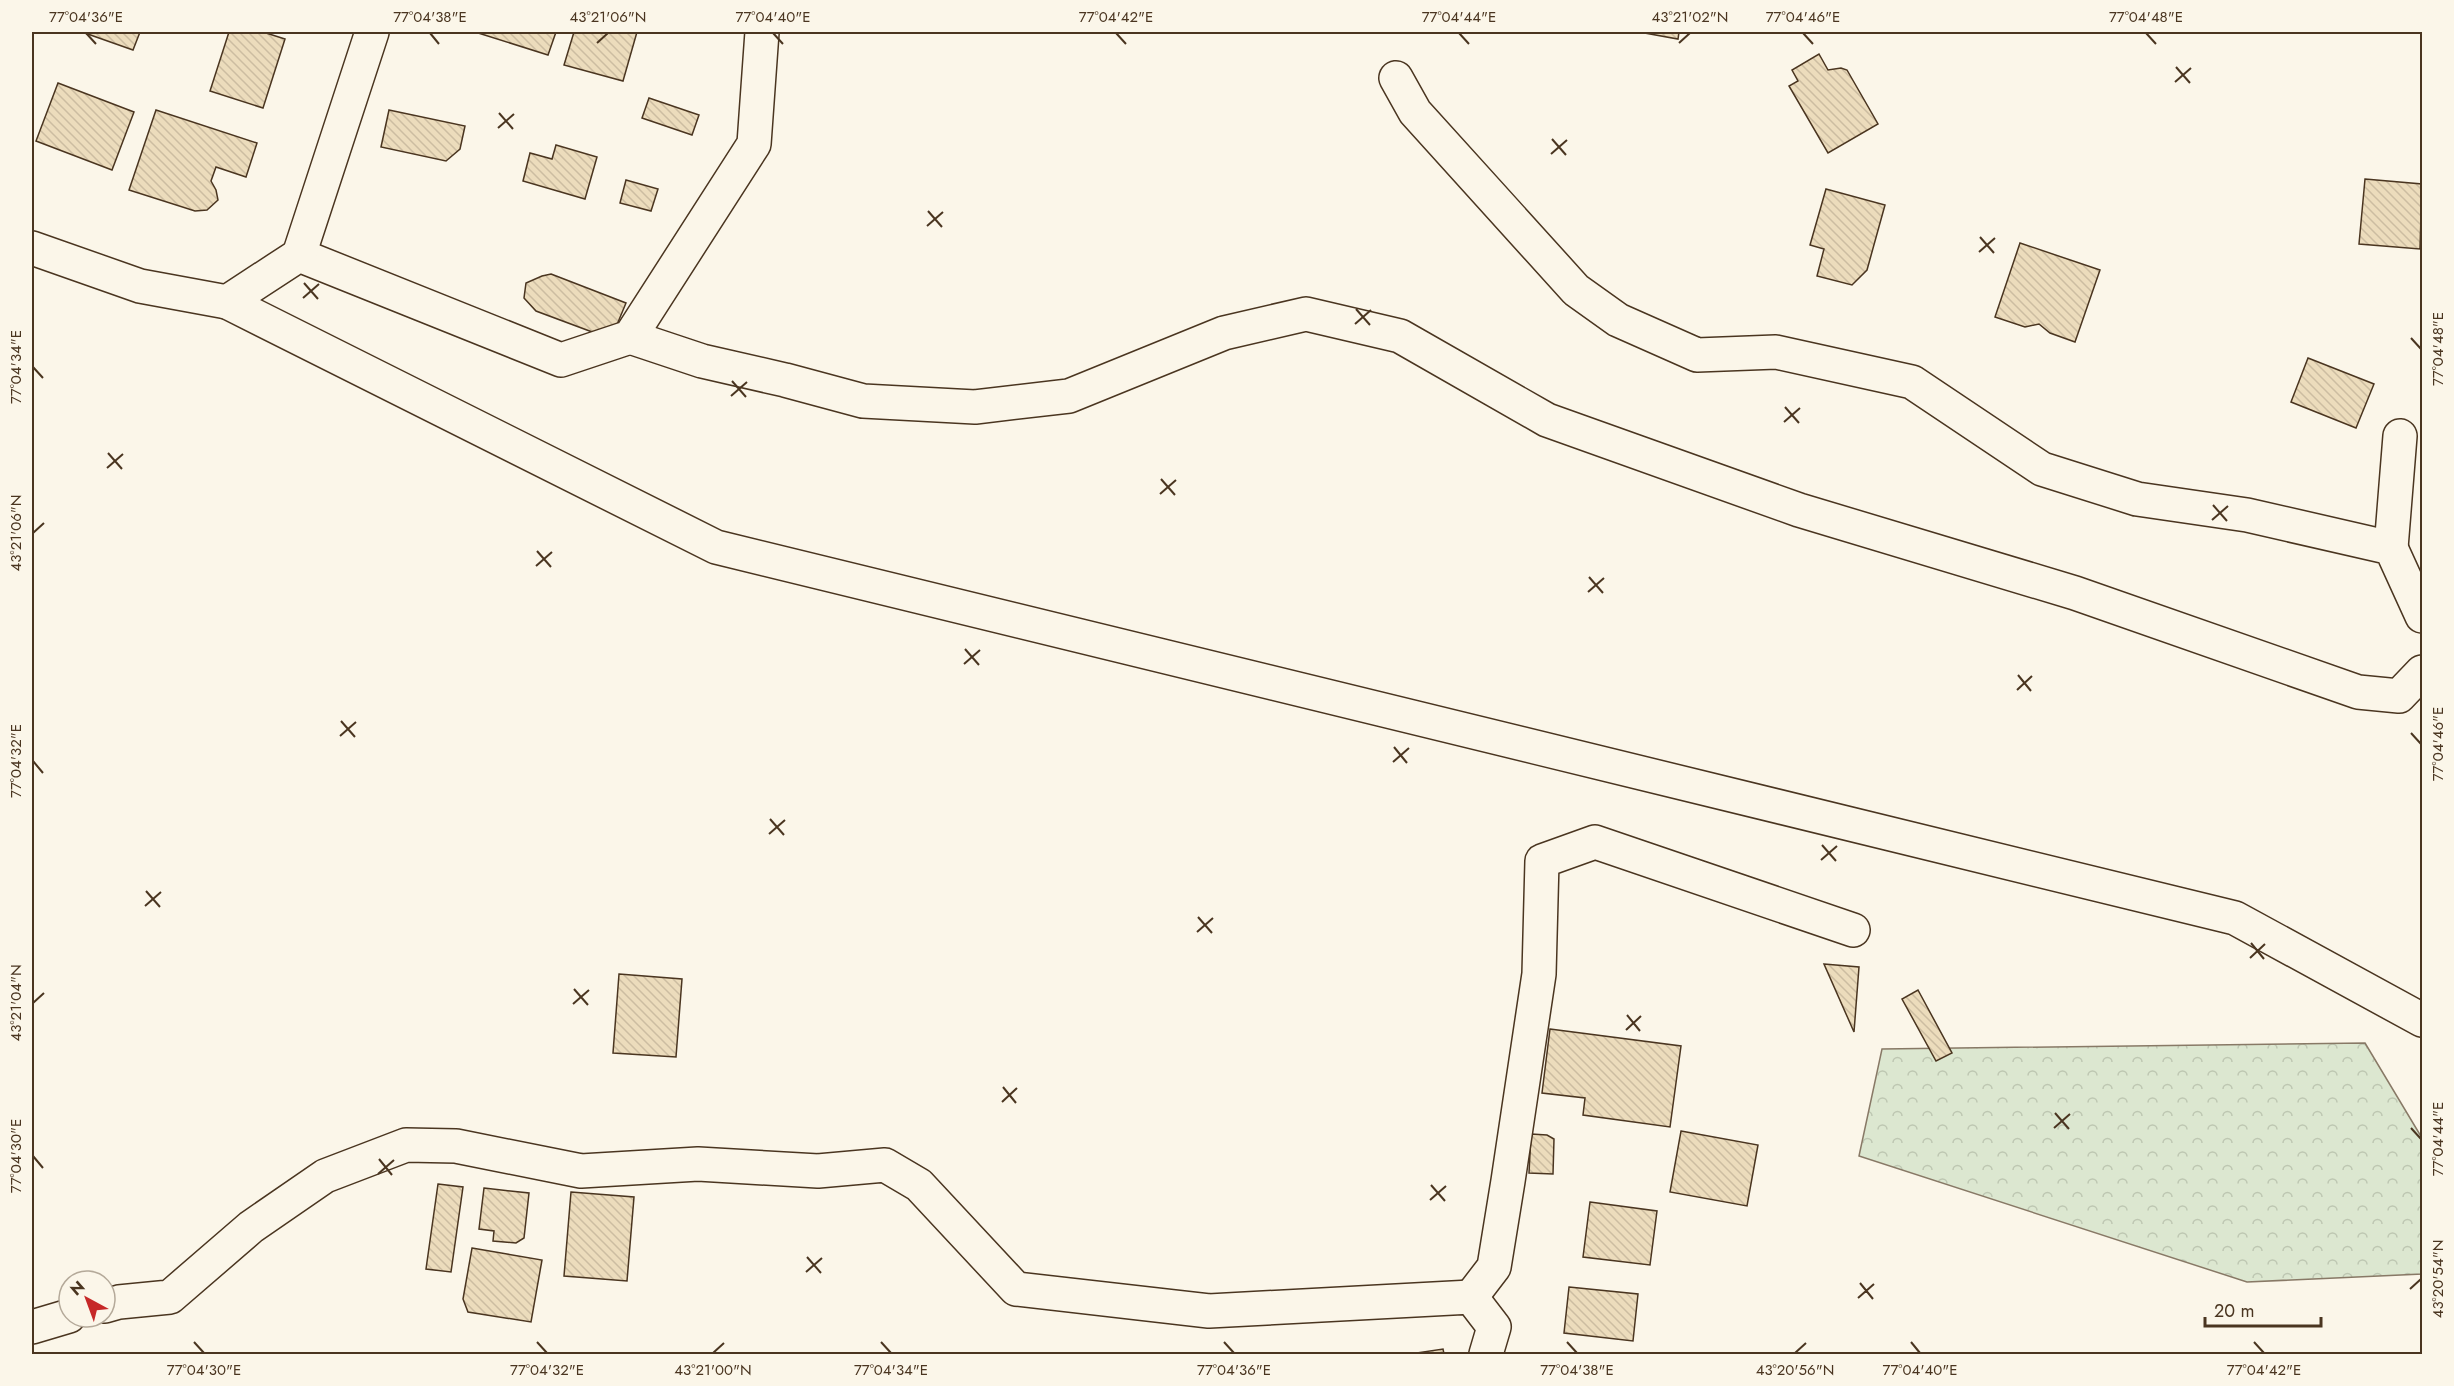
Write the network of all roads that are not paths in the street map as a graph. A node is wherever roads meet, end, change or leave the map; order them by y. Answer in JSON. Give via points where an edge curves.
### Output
{"nodes":[{"id":1,"x":372,"y":32,"type":"edge"},
{"id":2,"x":762,"y":32,"type":"edge"},
{"id":3,"x":1396,"y":78,"type":"dead end"},
{"id":4,"x":32,"y":248,"type":"edge"},
{"id":5,"x":299,"y":255,"type":"junction"},
{"id":6,"x":227,"y":302,"type":"junction"},
{"id":7,"x":630,"y":337,"type":"junction"},
{"id":8,"x":2400,"y":436,"type":"dead end"},
{"id":9,"x":2391,"y":548,"type":"junction"},
{"id":10,"x":2422,"y":616,"type":"edge"},
{"id":11,"x":2422,"y":672,"type":"edge"},
{"id":12,"x":1853,"y":930,"type":"dead end"},
{"id":13,"x":2422,"y":1020,"type":"edge"},
{"id":14,"x":1471,"y":1297,"type":"junction"},
{"id":15,"x":117,"y":1303,"type":"edge"},
{"id":16,"x":57,"y":1320,"type":"edge"},
{"id":17,"x":32,"y":1327,"type":"edge"},
{"id":18,"x":1486,"y":1354,"type":"edge"}],
"edges":[{"from":1,"to":5,"type":"street"},
{"from":2,"to":7,"type":"street","via":[[754,144]]},
{"from":3,"to":9,"type":"street","via":[[1415,112],[1576,290],[1618,320],[1697,355],[1776,352],[1912,382],[2042,469],[2137,499],[2247,515]]},
{"from":4,"to":6,"type":"street","via":[[140,286]]},
{"from":5,"to":6,"type":"street"},
{"from":5,"to":7,"type":"street","via":[[561,360]]},
{"from":6,"to":13,"type":"street","via":[[716,548],[2235,918]]},
{"from":7,"to":11,"type":"street","via":[[702,361],[863,401],[975,407],[1069,396],[1224,333],[1306,314],[1400,336],[1558,424],[1799,510],[2075,593],[2358,692],[2399,696]]},
{"from":8,"to":9,"type":"street"},
{"from":9,"to":10,"type":"street"},
{"from":12,"to":14,"type":"street","via":[[1595,842],[1542,861],[1539,974],[1494,1267]]},
{"from":14,"to":15,"type":"street","via":[[1209,1311],[1016,1289],[919,1185],[885,1165],[818,1171],[698,1164],[581,1171],[456,1146],[406,1145],[325,1176],[251,1227],[170,1297]]},
{"from":14,"to":18,"type":"street","via":[[1494,1327]]},
{"from":16,"to":17,"type":"street"}]}
